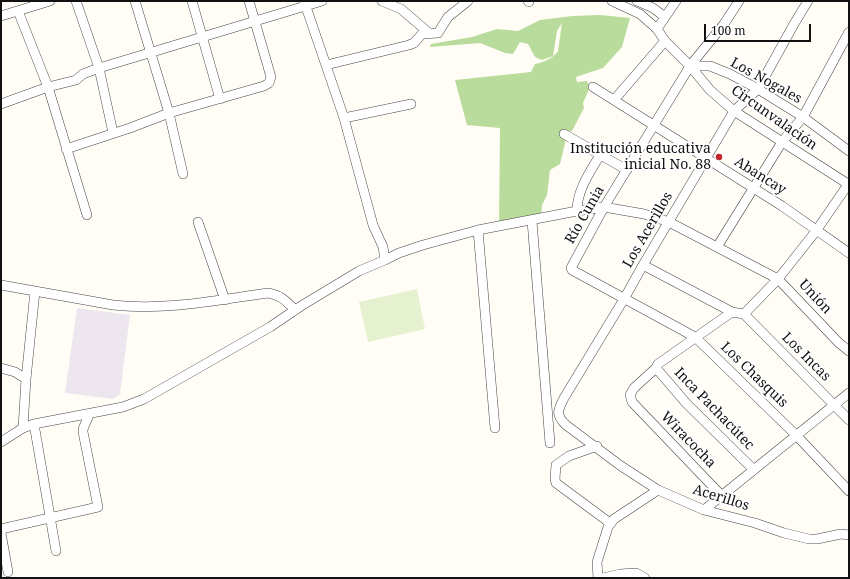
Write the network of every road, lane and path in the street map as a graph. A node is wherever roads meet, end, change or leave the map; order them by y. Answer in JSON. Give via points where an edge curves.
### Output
{"nodes":[{"id":1,"x":50,"y":1,"type":"edge"},
{"id":2,"x":76,"y":1,"type":"edge"},
{"id":3,"x":136,"y":1,"type":"edge"},
{"id":4,"x":192,"y":1,"type":"edge"},
{"id":5,"x":249,"y":1,"type":"edge"},
{"id":6,"x":322,"y":1,"type":"edge"},
{"id":7,"x":382,"y":1,"type":"edge"},
{"id":8,"x":612,"y":1,"type":"edge"},
{"id":9,"x":637,"y":1,"type":"edge"},
{"id":10,"x":676,"y":1,"type":"edge"},
{"id":11,"x":739,"y":1,"type":"edge"},
{"id":12,"x":808,"y":1,"type":"edge"},
{"id":13,"x":463,"y":2,"type":"edge"},
{"id":14,"x":305,"y":4,"type":"edge"},
{"id":15,"x":18,"y":11,"type":"junction"},
{"id":16,"x":1,"y":16,"type":"edge"},
{"id":17,"x":665,"y":17,"type":"junction"},
{"id":18,"x":256,"y":22,"type":"junction"},
{"id":19,"x":657,"y":29,"type":"junction"},
{"id":20,"x":429,"y":33,"type":"junction"},
{"id":21,"x":849,"y":33,"type":"edge"},
{"id":22,"x":202,"y":38,"type":"junction"},
{"id":23,"x":665,"y":41,"type":"junction"},
{"id":24,"x":151,"y":53,"type":"junction"},
{"id":25,"x":326,"y":65,"type":"junction"},
{"id":26,"x":690,"y":66,"type":"junction"},
{"id":27,"x":98,"y":68,"type":"junction"},
{"id":28,"x":48,"y":87,"type":"junction"},
{"id":29,"x":593,"y":87,"type":"dead end"},
{"id":30,"x":758,"y":89,"type":"junction"},
{"id":31,"x":220,"y":99,"type":"junction"},
{"id":32,"x":614,"y":100,"type":"junction"},
{"id":33,"x":1,"y":104,"type":"edge"},
{"id":34,"x":411,"y":104,"type":"dead end"},
{"id":35,"x":734,"y":111,"type":"junction"},
{"id":36,"x":169,"y":113,"type":"junction"},
{"id":37,"x":803,"y":117,"type":"junction"},
{"id":38,"x":344,"y":118,"type":"junction"},
{"id":39,"x":655,"y":125,"type":"junction"},
{"id":40,"x":113,"y":133,"type":"junction"},
{"id":41,"x":564,"y":134,"type":"dead end"},
{"id":42,"x":782,"y":142,"type":"junction"},
{"id":43,"x":66,"y":149,"type":"junction"},
{"id":44,"x":849,"y":151,"type":"edge"},
{"id":45,"x":600,"y":155,"type":"junction"},
{"id":46,"x":706,"y":158,"type":"junction"},
{"id":47,"x":627,"y":170,"type":"junction"},
{"id":48,"x":183,"y":174,"type":"dead end"},
{"id":49,"x":848,"y":184,"type":"edge"},
{"id":50,"x":753,"y":189,"type":"junction"},
{"id":51,"x":604,"y":207,"type":"junction"},
{"id":52,"x":577,"y":211,"type":"junction"},
{"id":53,"x":87,"y":215,"type":"dead end"},
{"id":54,"x":532,"y":221,"type":"junction"},
{"id":55,"x":198,"y":222,"type":"dead end"},
{"id":56,"x":669,"y":222,"type":"junction"},
{"id":57,"x":478,"y":230,"type":"junction"},
{"id":58,"x":816,"y":231,"type":"junction"},
{"id":59,"x":717,"y":247,"type":"junction"},
{"id":60,"x":849,"y":253,"type":"edge"},
{"id":61,"x":385,"y":260,"type":"junction"},
{"id":62,"x":643,"y":265,"type":"junction"},
{"id":63,"x":778,"y":279,"type":"junction"},
{"id":64,"x":1,"y":285,"type":"edge"},
{"id":65,"x":35,"y":291,"type":"junction"},
{"id":66,"x":624,"y":299,"type":"junction"},
{"id":67,"x":225,"y":300,"type":"junction"},
{"id":68,"x":295,"y":310,"type":"junction"},
{"id":69,"x":732,"y":312,"type":"junction"},
{"id":70,"x":744,"y":314,"type":"junction"},
{"id":71,"x":695,"y":337,"type":"junction"},
{"id":72,"x":849,"y":351,"type":"edge"},
{"id":73,"x":1,"y":368,"type":"edge"},
{"id":74,"x":656,"y":368,"type":"junction"},
{"id":75,"x":26,"y":379,"type":"junction"},
{"id":76,"x":849,"y":393,"type":"edge"},
{"id":77,"x":834,"y":405,"type":"junction"},
{"id":78,"x":89,"y":415,"type":"junction"},
{"id":79,"x":849,"y":420,"type":"edge"},
{"id":80,"x":34,"y":424,"type":"junction"},
{"id":81,"x":23,"y":428,"type":"junction"},
{"id":82,"x":495,"y":428,"type":"dead end"},
{"id":83,"x":796,"y":435,"type":"junction"},
{"id":84,"x":1,"y":442,"type":"edge"},
{"id":85,"x":550,"y":443,"type":"dead end"},
{"id":86,"x":597,"y":446,"type":"junction"},
{"id":87,"x":753,"y":469,"type":"junction"},
{"id":88,"x":658,"y":490,"type":"junction"},
{"id":89,"x":849,"y":490,"type":"edge"},
{"id":90,"x":722,"y":495,"type":"junction"},
{"id":91,"x":704,"y":510,"type":"junction"},
{"id":92,"x":50,"y":518,"type":"junction"},
{"id":93,"x":610,"y":523,"type":"junction"},
{"id":94,"x":1,"y":529,"type":"edge"},
{"id":95,"x":1,"y":533,"type":"edge"},
{"id":96,"x":849,"y":535,"type":"edge"},
{"id":97,"x":56,"y":551,"type":"dead end"},
{"id":98,"x":8,"y":572,"type":"dead end"},
{"id":99,"x":621,"y":576,"type":"edge"},
{"id":100,"x":598,"y":578,"type":"edge"},
{"id":101,"x":603,"y":578,"type":"edge"},
{"id":102,"x":644,"y":578,"type":"edge"}],
"edges":[{"from":1,"to":15,"type":"street"},
{"from":2,"to":27,"type":"street"},
{"from":3,"to":24,"type":"street"},
{"from":4,"to":22,"type":"street"},
{"from":5,"to":18,"type":"street"},
{"from":6,"to":14,"type":"street"},
{"from":7,"to":20,"type":"street","via":[[401,9]]},
{"from":8,"to":19,"type":"street","via":[[640,14]]},
{"from":9,"to":17,"type":"street"},
{"from":10,"to":17,"type":"street"},
{"from":11,"to":26,"type":"street","name":"Río Cunia"},
{"from":12,"to":30,"type":"street","name":"Los Acerillos"},
{"from":13,"to":20,"type":"street","via":[[448,17],[439,32]]},
{"from":14,"to":18,"type":"street"},
{"from":14,"to":25,"type":"street"},
{"from":15,"to":16,"type":"street"},
{"from":15,"to":28,"type":"street"},
{"from":17,"to":19,"type":"street"},
{"from":18,"to":22,"type":"street"},
{"from":18,"to":31,"type":"street","via":[[271,77],[269,83]]},
{"from":19,"to":23,"type":"street"},
{"from":20,"to":25,"type":"street","via":[[420,35],[409,45]]},
{"from":21,"to":37,"type":"street"},
{"from":22,"to":24,"type":"street"},
{"from":22,"to":31,"type":"street"},
{"from":23,"to":26,"type":"street"},
{"from":23,"to":32,"type":"street"},
{"from":24,"to":27,"type":"street"},
{"from":24,"to":36,"type":"street"},
{"from":25,"to":38,"type":"street"},
{"from":26,"to":30,"type":"street","name":"Los Nogales","via":[[710,66]]},
{"from":26,"to":35,"type":"street","name":"Circunvalación","via":[[710,90]]},
{"from":26,"to":39,"type":"street","name":"Río Cunia"},
{"from":27,"to":28,"type":"street","via":[[76,80]]},
{"from":27,"to":40,"type":"street"},
{"from":28,"to":33,"type":"street"},
{"from":28,"to":43,"type":"street"},
{"from":29,"to":32,"type":"street","name":"Abancay"},
{"from":30,"to":35,"type":"street","name":"Los Acerillos"},
{"from":30,"to":37,"type":"street","name":"Los Nogales"},
{"from":31,"to":36,"type":"street"},
{"from":32,"to":39,"type":"street","name":"Abancay"},
{"from":34,"to":38,"type":"street"},
{"from":35,"to":42,"type":"street","name":"Circunvalación"},
{"from":35,"to":46,"type":"street","name":"Los Acerillos"},
{"from":36,"to":40,"type":"street"},
{"from":36,"to":48,"type":"street"},
{"from":37,"to":42,"type":"street"},
{"from":37,"to":44,"type":"street","name":"Los Nogales"},
{"from":38,"to":61,"type":"street"},
{"from":39,"to":46,"type":"street","name":"Abancay"},
{"from":39,"to":47,"type":"street","name":"Río Cunia"},
{"from":40,"to":43,"type":"street"},
{"from":41,"to":45,"type":"street"},
{"from":42,"to":49,"type":"street","name":"Circunvalación"},
{"from":42,"to":50,"type":"street"},
{"from":43,"to":53,"type":"street"},
{"from":45,"to":47,"type":"street"},
{"from":45,"to":52,"type":"street","via":[[582,186]]},
{"from":46,"to":50,"type":"street","name":"Abancay"},
{"from":46,"to":56,"type":"street","name":"Los Acerillos"},
{"from":47,"to":51,"type":"street","name":"Río Cunia"},
{"from":49,"to":58,"type":"street"},
{"from":50,"to":58,"type":"street","name":"Abancay"},
{"from":50,"to":59,"type":"street"},
{"from":51,"to":52,"type":"street","name":"Unión"},
{"from":51,"to":56,"type":"street","name":"Unión","via":[[644,214]]},
{"from":51,"to":66,"type":"street","name":"Río Cunia","via":[[571,268]]},
{"from":52,"to":54,"type":"street","name":"Unión"},
{"from":54,"to":57,"type":"street","name":"Unión"},
{"from":54,"to":85,"type":"street"},
{"from":55,"to":67,"type":"street"},
{"from":56,"to":59,"type":"street","name":"Unión"},
{"from":56,"to":62,"type":"street","name":"Los Acerillos"},
{"from":57,"to":61,"type":"street","name":"Unión","via":[[423,244]]},
{"from":57,"to":82,"type":"street"},
{"from":58,"to":60,"type":"street","name":"Abancay"},
{"from":58,"to":63,"type":"street"},
{"from":59,"to":63,"type":"street","name":"Unión"},
{"from":61,"to":68,"type":"street","name":"Unión","via":[[359,271]]},
{"from":62,"to":66,"type":"street","name":"Los Acerillos"},
{"from":62,"to":69,"type":"street"},
{"from":63,"to":70,"type":"street"},
{"from":63,"to":72,"type":"street","name":"Unión"},
{"from":64,"to":65,"type":"street"},
{"from":65,"to":67,"type":"street","via":[[130,307]]},
{"from":65,"to":75,"type":"street"},
{"from":66,"to":71,"type":"street","name":"Los Chasquis"},
{"from":66,"to":86,"type":"street","name":"Los Acerillos","via":[[559,407],[559,418]]},
{"from":67,"to":68,"type":"street","via":[[276,294],[284,298]]},
{"from":68,"to":78,"type":"street","name":"Unión","via":[[144,399]]},
{"from":69,"to":70,"type":"street"},
{"from":69,"to":71,"type":"street"},
{"from":70,"to":77,"type":"street","name":"Los Incas"},
{"from":71,"to":74,"type":"street"},
{"from":71,"to":83,"type":"street","name":"Los Chasquis"},
{"from":73,"to":75,"type":"street"},
{"from":74,"to":87,"type":"street","name":"Inca Pachacútec","via":[[686,404]]},
{"from":74,"to":90,"type":"street","name":"Wiracocha","via":[[634,388],[631,399]]},
{"from":75,"to":81,"type":"street"},
{"from":76,"to":77,"type":"street"},
{"from":77,"to":79,"type":"street","name":"Los Incas"},
{"from":77,"to":83,"type":"street"},
{"from":78,"to":80,"type":"street","name":"Unión"},
{"from":78,"to":92,"type":"street","via":[[83,432],[98,507]]},
{"from":80,"to":81,"type":"street","name":"Unión"},
{"from":80,"to":92,"type":"street"},
{"from":81,"to":84,"type":"street","name":"Unión"},
{"from":83,"to":87,"type":"street"},
{"from":83,"to":89,"type":"street","name":"Los Chasquis"},
{"from":86,"to":88,"type":"street","name":"Acerillos","via":[[621,466]]},
{"from":86,"to":93,"type":"street","via":[[569,456],[556,465],[555,479],[556,483]]},
{"from":87,"to":90,"type":"street"},
{"from":88,"to":91,"type":"street","name":"Acerillos"},
{"from":88,"to":93,"type":"street"},
{"from":90,"to":91,"type":"street"},
{"from":91,"to":96,"type":"street","name":"Acerillos","via":[[809,539]]},
{"from":92,"to":94,"type":"street"},
{"from":92,"to":97,"type":"street"},
{"from":93,"to":100,"type":"street","via":[[597,562]]},
{"from":95,"to":98,"type":"street"},
{"from":99,"to":101,"type":"street"},
{"from":99,"to":102,"type":"street","via":[[636,573]]}]}
